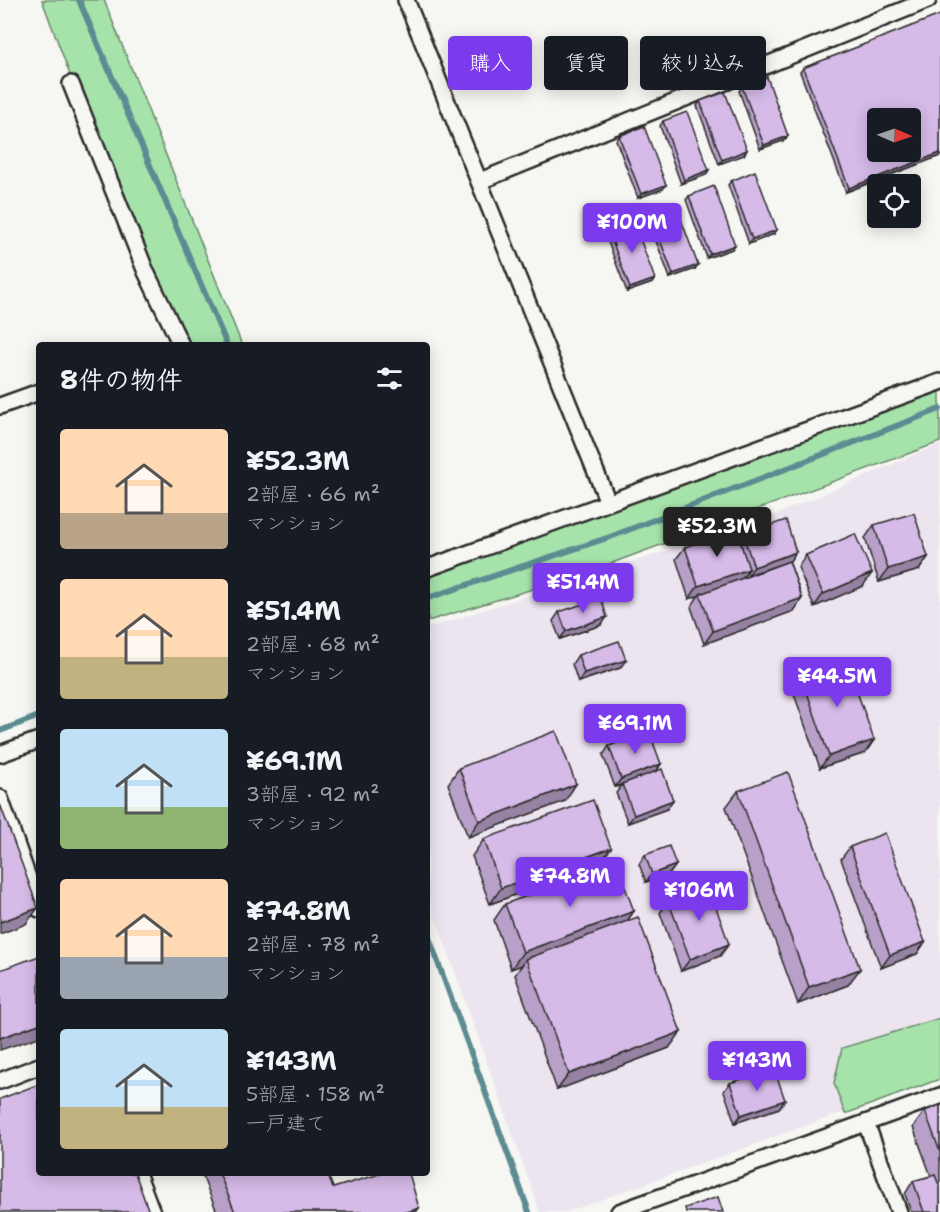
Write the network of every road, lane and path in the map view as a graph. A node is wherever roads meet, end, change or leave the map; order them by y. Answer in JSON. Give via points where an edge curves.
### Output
{"nodes":[{"id":1,"x":406,"y":0,"type":"edge"},
{"id":2,"x":928,"y":0,"type":"edge"},
{"id":3,"x":71,"y":84,"type":"dead end"},
{"id":4,"x":480,"y":181,"type":"junction"},
{"id":5,"x":175,"y":342,"type":"edge"},
{"id":6,"x":940,"y":382,"type":"edge"},
{"id":7,"x":36,"y":393,"type":"edge"},
{"id":8,"x":0,"y":406,"type":"edge"},
{"id":9,"x":608,"y":502,"type":"junction"},
{"id":10,"x":430,"y":567,"type":"edge"},
{"id":11,"x":36,"y":741,"type":"edge"},
{"id":12,"x":0,"y":754,"type":"edge"},
{"id":13,"x":0,"y":798,"type":"edge"},
{"id":14,"x":36,"y":900,"type":"edge"},
{"id":15,"x":36,"y":1067,"type":"edge"},
{"id":16,"x":0,"y":1081,"type":"edge"},
{"id":17,"x":940,"y":1096,"type":"edge"},
{"id":18,"x":866,"y":1124,"type":"junction"},
{"id":19,"x":138,"y":1176,"type":"edge"},
{"id":20,"x":152,"y":1212,"type":"edge"},
{"id":21,"x":619,"y":1212,"type":"edge"},
{"id":22,"x":899,"y":1212,"type":"edge"}],
"edges":[{"from":1,"to":4,"type":"street"},
{"from":2,"to":4,"type":"street"},
{"from":3,"to":5,"type":"street"},
{"from":4,"to":9,"type":"street"},
{"from":6,"to":9,"type":"street"},
{"from":7,"to":8,"type":"street"},
{"from":9,"to":10,"type":"street"},
{"from":11,"to":12,"type":"street"},
{"from":13,"to":14,"type":"street"},
{"from":15,"to":16,"type":"street"},
{"from":17,"to":18,"type":"street"},
{"from":18,"to":21,"type":"street"},
{"from":18,"to":22,"type":"street"},
{"from":19,"to":20,"type":"street"}]}
